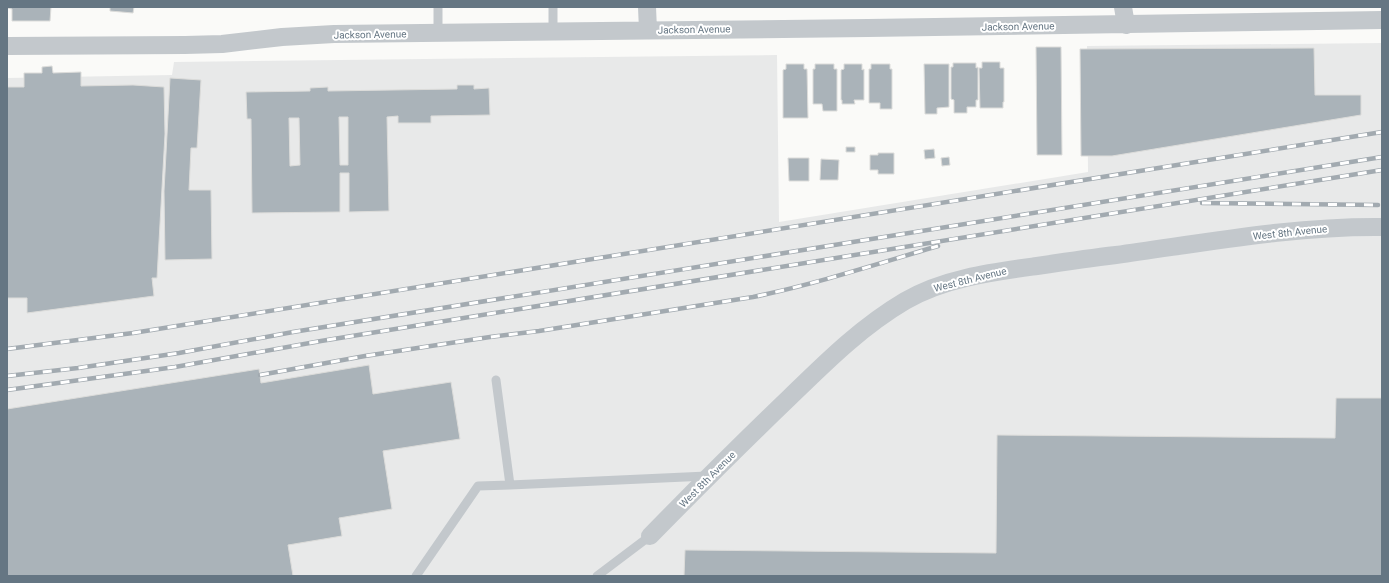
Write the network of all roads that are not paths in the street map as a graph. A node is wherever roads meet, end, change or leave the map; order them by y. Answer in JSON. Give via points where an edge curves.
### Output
{"nodes":[{"id":1,"x":438,"y":7,"type":"edge"},
{"id":2,"x":553,"y":7,"type":"edge"},
{"id":3,"x":648,"y":7,"type":"edge"},
{"id":4,"x":1123,"y":7,"type":"edge"},
{"id":5,"x":1382,"y":20,"type":"edge"},
{"id":6,"x":1126,"y":25,"type":"junction"},
{"id":7,"x":648,"y":30,"type":"junction"},
{"id":8,"x":553,"y":31,"type":"junction"},
{"id":9,"x":438,"y":33,"type":"junction"},
{"id":10,"x":7,"y":46,"type":"edge"},
{"id":11,"x":1382,"y":227,"type":"edge"},
{"id":12,"x":496,"y":380,"type":"dead end"},
{"id":13,"x":709,"y":476,"type":"junction"},
{"id":14,"x":510,"y":485,"type":"junction"},
{"id":15,"x":650,"y":536,"type":"joint"},
{"id":16,"x":416,"y":576,"type":"edge"},
{"id":17,"x":597,"y":576,"type":"edge"}],
"edges":[{"from":1,"to":9,"type":"lane"},
{"from":2,"to":8,"type":"lane"},
{"from":3,"to":7,"type":"street"},
{"from":4,"to":6,"type":"street"},
{"from":5,"to":6,"type":"street","name":"Jackson Avenue"},
{"from":6,"to":7,"type":"street","name":"Jackson Avenue"},
{"from":7,"to":8,"type":"street","name":"Jackson Avenue"},
{"from":8,"to":9,"type":"street","name":"Jackson Avenue"},
{"from":9,"to":10,"type":"street","name":"Jackson Avenue","via":[[334,34],[222,44]]},
{"from":11,"to":13,"type":"street","name":"West 8th Avenue","via":[[1349,226],[1283,233],[1051,264],[980,275],[930,289],[901,303],[856,335]]},
{"from":12,"to":14,"type":"lane"},
{"from":13,"to":14,"type":"lane"},
{"from":13,"to":15,"type":"street","name":"West 8th Avenue"},
{"from":14,"to":16,"type":"lane","via":[[478,486]]},
{"from":15,"to":17,"type":"lane"}]}
